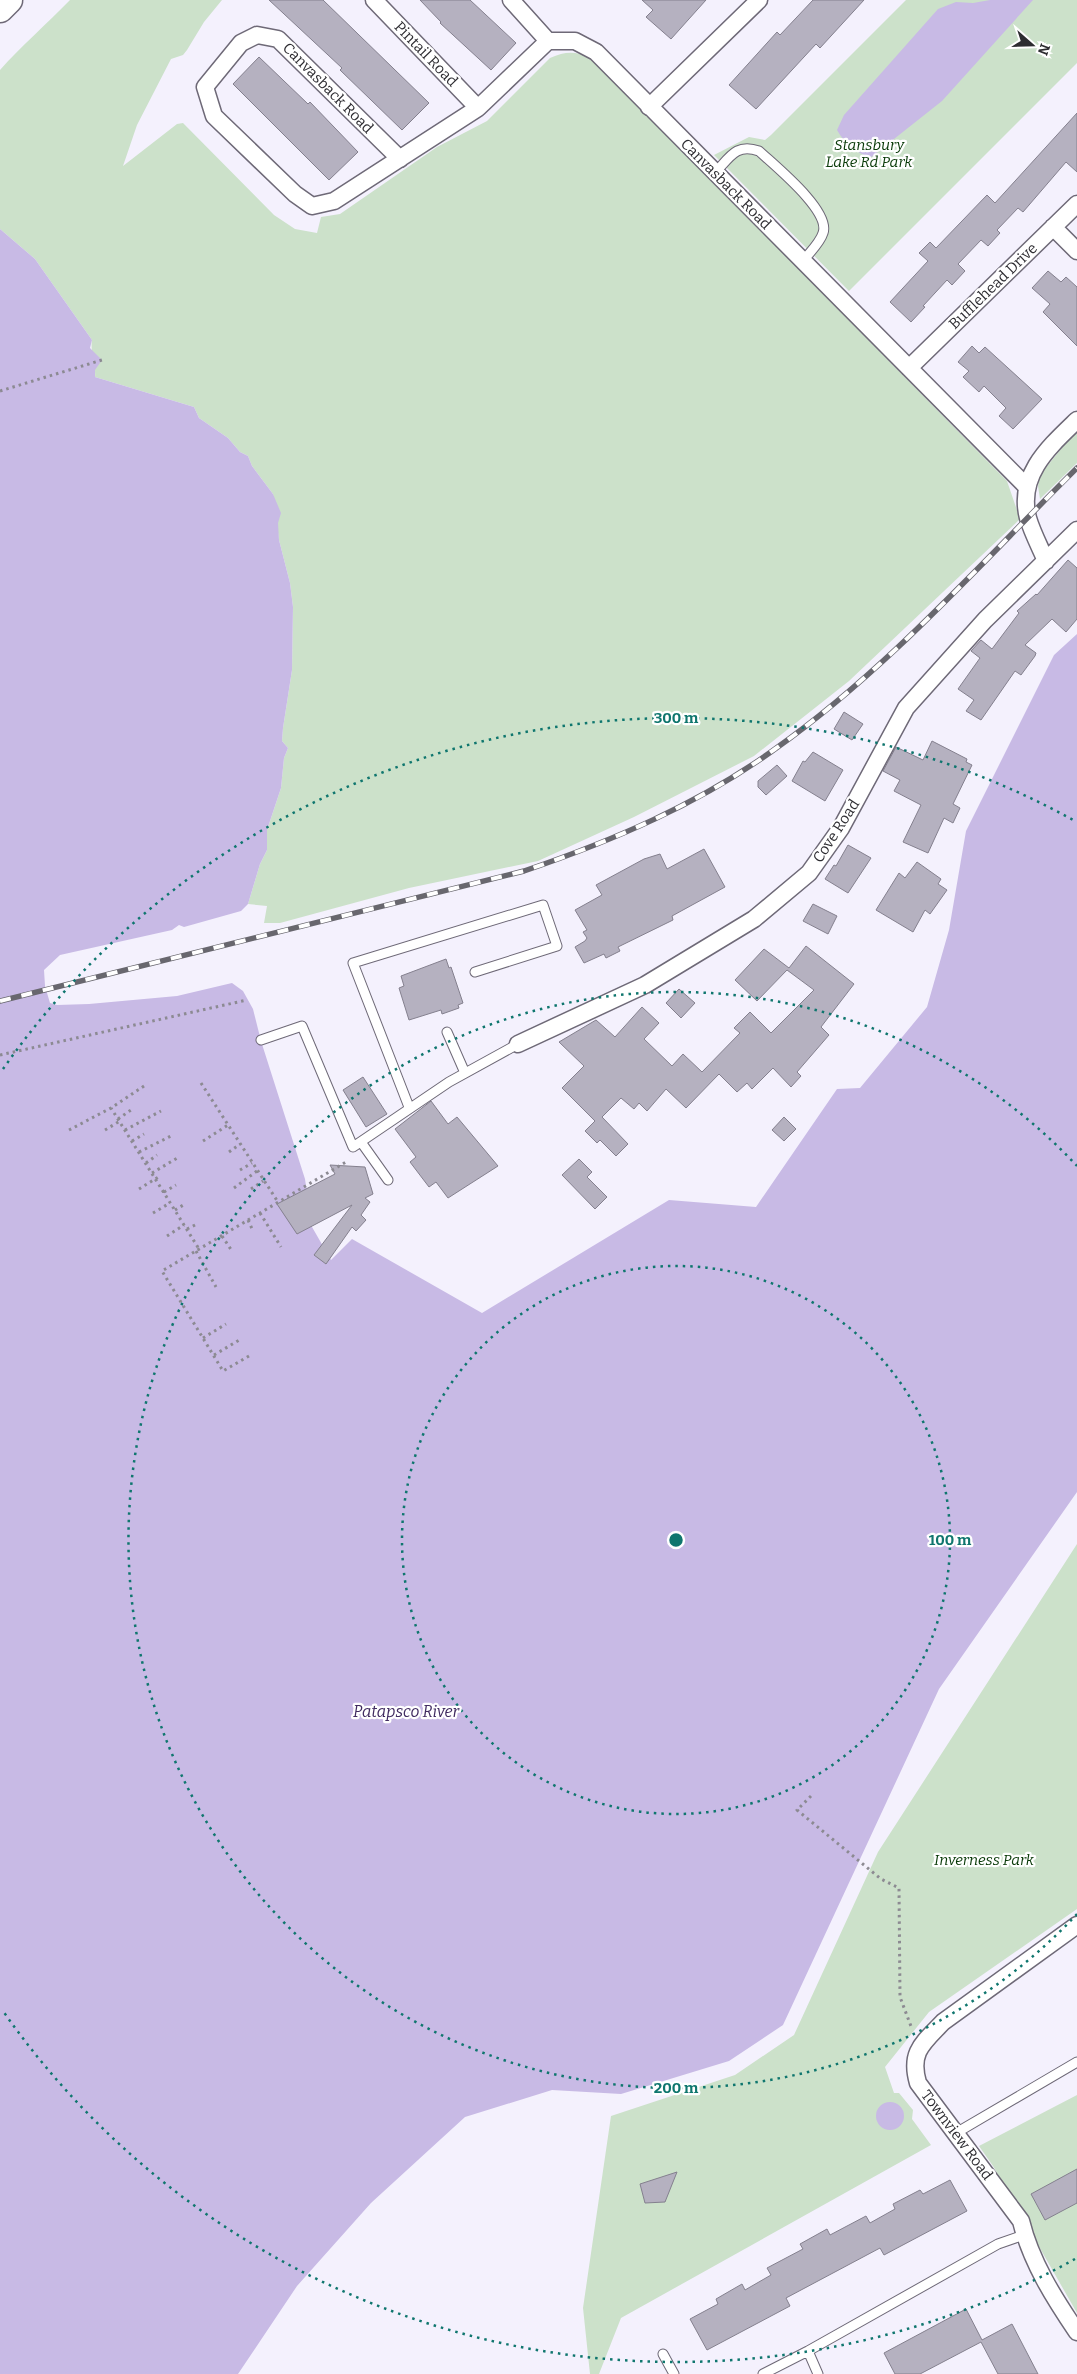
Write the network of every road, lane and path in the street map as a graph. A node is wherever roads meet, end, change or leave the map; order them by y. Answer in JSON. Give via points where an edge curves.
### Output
{"nodes":[{"id":1,"x":9,"y":0,"type":"edge"},
{"id":2,"x":374,"y":0,"type":"edge"},
{"id":3,"x":510,"y":0,"type":"edge"},
{"id":4,"x":758,"y":0,"type":"edge"},
{"id":5,"x":0,"y":9,"type":"edge"},
{"id":6,"x":548,"y":41,"type":"junction"},
{"id":7,"x":649,"y":106,"type":"junction"},
{"id":8,"x":478,"y":108,"type":"junction"},
{"id":9,"x":400,"y":159,"type":"junction"},
{"id":10,"x":715,"y":173,"type":"junction"},
{"id":11,"x":1077,"y":204,"type":"edge"},
{"id":12,"x":1053,"y":227,"type":"junction"},
{"id":13,"x":1077,"y":251,"type":"edge"},
{"id":14,"x":802,"y":261,"type":"junction"},
{"id":15,"x":102,"y":360,"type":"dead end"},
{"id":16,"x":908,"y":368,"type":"junction"},
{"id":17,"x":0,"y":391,"type":"edge"},
{"id":18,"x":1077,"y":420,"type":"edge"},
{"id":19,"x":1026,"y":486,"type":"junction"},
{"id":20,"x":1077,"y":530,"type":"edge"},
{"id":21,"x":1046,"y":561,"type":"junction"},
{"id":22,"x":475,"y":972,"type":"dead end"},
{"id":23,"x":247,"y":1000,"type":"dead end"},
{"id":24,"x":447,"y":1032,"type":"dead end"},
{"id":25,"x":261,"y":1040,"type":"dead end"},
{"id":26,"x":518,"y":1044,"type":"joint"},
{"id":27,"x":0,"y":1055,"type":"edge"},
{"id":28,"x":465,"y":1073,"type":"junction"},
{"id":29,"x":201,"y":1083,"type":"dead end"},
{"id":30,"x":144,"y":1086,"type":"dead end"},
{"id":31,"x":409,"y":1107,"type":"junction"},
{"id":32,"x":111,"y":1108,"type":"junction"},
{"id":33,"x":131,"y":1110,"type":"dead end"},
{"id":34,"x":161,"y":1111,"type":"dead end"},
{"id":35,"x":119,"y":1120,"type":"junction"},
{"id":36,"x":228,"y":1125,"type":"junction"},
{"id":37,"x":69,"y":1130,"type":"dead end"},
{"id":38,"x":105,"y":1130,"type":"dead end"},
{"id":39,"x":125,"y":1130,"type":"junction"},
{"id":40,"x":144,"y":1134,"type":"dead end"},
{"id":41,"x":173,"y":1135,"type":"dead end"},
{"id":42,"x":132,"y":1141,"type":"junction"},
{"id":43,"x":203,"y":1141,"type":"dead end"},
{"id":44,"x":361,"y":1142,"type":"junction"},
{"id":45,"x":240,"y":1144,"type":"junction"},
{"id":46,"x":139,"y":1152,"type":"junction"},
{"id":47,"x":229,"y":1152,"type":"dead end"},
{"id":48,"x":157,"y":1155,"type":"dead end"},
{"id":49,"x":179,"y":1157,"type":"dead end"},
{"id":50,"x":346,"y":1162,"type":"dead end"},
{"id":51,"x":146,"y":1163,"type":"junction"},
{"id":52,"x":252,"y":1163,"type":"junction"},
{"id":53,"x":240,"y":1170,"type":"dead end"},
{"id":54,"x":257,"y":1171,"type":"junction"},
{"id":55,"x":152,"y":1173,"type":"junction"},
{"id":56,"x":160,"y":1176,"type":"dead end"},
{"id":57,"x":156,"y":1179,"type":"junction"},
{"id":58,"x":388,"y":1180,"type":"dead end"},
{"id":59,"x":263,"y":1181,"type":"junction"},
{"id":60,"x":176,"y":1184,"type":"dead end"},
{"id":61,"x":234,"y":1188,"type":"dead end"},
{"id":62,"x":139,"y":1189,"type":"dead end"},
{"id":63,"x":252,"y":1189,"type":"dead end"},
{"id":64,"x":164,"y":1192,"type":"junction"},
{"id":65,"x":278,"y":1202,"type":"junction"},
{"id":66,"x":170,"y":1203,"type":"junction"},
{"id":67,"x":186,"y":1204,"type":"dead end"},
{"id":68,"x":175,"y":1210,"type":"junction"},
{"id":69,"x":153,"y":1213,"type":"dead end"},
{"id":70,"x":260,"y":1213,"type":"junction"},
{"id":71,"x":248,"y":1220,"type":"junction"},
{"id":72,"x":197,"y":1224,"type":"dead end"},
{"id":73,"x":184,"y":1225,"type":"junction"},
{"id":74,"x":187,"y":1230,"type":"junction"},
{"id":75,"x":253,"y":1231,"type":"dead end"},
{"id":76,"x":167,"y":1236,"type":"dead end"},
{"id":77,"x":222,"y":1236,"type":"junction"},
{"id":78,"x":281,"y":1247,"type":"dead end"},
{"id":79,"x":198,"y":1250,"type":"junction"},
{"id":80,"x":232,"y":1251,"type":"dead end"},
{"id":81,"x":216,"y":1287,"type":"dead end"},
{"id":82,"x":226,"y":1324,"type":"dead end"},
{"id":83,"x":203,"y":1338,"type":"junction"},
{"id":84,"x":241,"y":1339,"type":"dead end"},
{"id":85,"x":214,"y":1355,"type":"junction"},
{"id":86,"x":250,"y":1356,"type":"dead end"},
{"id":87,"x":811,"y":1796,"type":"dead end"},
{"id":88,"x":1077,"y":1925,"type":"edge"},
{"id":89,"x":919,"y":2048,"type":"junction"},
{"id":90,"x":1077,"y":2062,"type":"edge"},
{"id":91,"x":956,"y":2133,"type":"junction"},
{"id":92,"x":1024,"y":2235,"type":"junction"},
{"id":93,"x":1077,"y":2332,"type":"edge"},
{"id":94,"x":808,"y":2351,"type":"junction"},
{"id":95,"x":663,"y":2354,"type":"dead end"},
{"id":96,"x":674,"y":2374,"type":"edge"},
{"id":97,"x":763,"y":2374,"type":"edge"},
{"id":98,"x":818,"y":2374,"type":"edge"}],
"edges":[{"from":1,"to":5,"type":"main road"},
{"from":2,"to":8,"type":"street","name":"Pintail Road"},
{"from":3,"to":6,"type":"street"},
{"from":4,"to":7,"type":"street"},
{"from":6,"to":7,"type":"street","name":"Canvasback Road","via":[[575,41],[596,52]]},
{"from":6,"to":8,"type":"street","name":"Canvasback Road"},
{"from":7,"to":10,"type":"street","name":"Canvasback Road"},
{"from":8,"to":9,"type":"street","name":"Canvasback Road"},
{"from":9,"to":9,"type":"street","name":"Canvasback Road","via":[[334,202],[312,206],[294,194],[214,116],[205,87],[240,43],[257,35],[278,39]]},
{"from":10,"to":14,"type":"street","name":"Canvasback Road"},
{"from":10,"to":14,"type":"lane","via":[[737,150],[748,147],[759,151],[814,204],[824,220],[823,233]]},
{"from":11,"to":12,"type":"street","name":"Bufflehead Drive"},
{"from":12,"to":13,"type":"street"},
{"from":12,"to":16,"type":"street","name":"Bufflehead Drive"},
{"from":14,"to":16,"type":"street","name":"Canvasback Road"},
{"from":15,"to":17,"type":"path"},
{"from":16,"to":19,"type":"street","name":"Canvasback Road"},
{"from":18,"to":19,"type":"street","via":[[1037,462]]},
{"from":19,"to":21,"type":"street","via":[[1028,517]]},
{"from":20,"to":21,"type":"street","name":"Cove Road"},
{"from":21,"to":26,"type":"street","name":"Cove Road","via":[[985,620],[906,708],[841,828],[809,873],[754,919],[645,985]]},
{"from":22,"to":31,"type":"lane","via":[[557,946],[543,905],[353,963]]},
{"from":23,"to":27,"type":"path"},
{"from":24,"to":28,"type":"lane"},
{"from":25,"to":44,"type":"lane","via":[[302,1026],[353,1147]]},
{"from":26,"to":28,"type":"lane"},
{"from":28,"to":31,"type":"lane"},
{"from":29,"to":36,"type":"path"},
{"from":30,"to":32,"type":"path"},
{"from":31,"to":44,"type":"lane"},
{"from":32,"to":35,"type":"path"},
{"from":32,"to":37,"type":"path"},
{"from":33,"to":35,"type":"path"},
{"from":34,"to":39,"type":"path"},
{"from":35,"to":38,"type":"path"},
{"from":35,"to":39,"type":"path"},
{"from":36,"to":43,"type":"path"},
{"from":36,"to":45,"type":"path"},
{"from":39,"to":42,"type":"path"},
{"from":40,"to":42,"type":"path"},
{"from":41,"to":46,"type":"path"},
{"from":42,"to":46,"type":"path"},
{"from":44,"to":58,"type":"lane"},
{"from":45,"to":47,"type":"path"},
{"from":45,"to":52,"type":"path"},
{"from":46,"to":51,"type":"path"},
{"from":48,"to":51,"type":"path"},
{"from":49,"to":55,"type":"path"},
{"from":50,"to":65,"type":"path"},
{"from":51,"to":55,"type":"path"},
{"from":52,"to":53,"type":"path"},
{"from":52,"to":54,"type":"path"},
{"from":54,"to":59,"type":"path"},
{"from":54,"to":61,"type":"path"},
{"from":55,"to":57,"type":"path"},
{"from":56,"to":57,"type":"path"},
{"from":57,"to":62,"type":"path"},
{"from":57,"to":64,"type":"path"},
{"from":59,"to":63,"type":"path"},
{"from":59,"to":65,"type":"path"},
{"from":60,"to":64,"type":"path"},
{"from":64,"to":66,"type":"path"},
{"from":65,"to":70,"type":"path"},
{"from":66,"to":68,"type":"path"},
{"from":66,"to":69,"type":"path"},
{"from":67,"to":68,"type":"path"},
{"from":68,"to":73,"type":"path"},
{"from":70,"to":71,"type":"path"},
{"from":70,"to":78,"type":"path"},
{"from":71,"to":75,"type":"path"},
{"from":71,"to":77,"type":"path"},
{"from":72,"to":74,"type":"path"},
{"from":73,"to":74,"type":"path"},
{"from":73,"to":76,"type":"path"},
{"from":74,"to":79,"type":"path"},
{"from":77,"to":79,"type":"path"},
{"from":77,"to":80,"type":"path"},
{"from":79,"to":81,"type":"path"},
{"from":79,"to":83,"type":"path","via":[[162,1271]]},
{"from":82,"to":83,"type":"path"},
{"from":83,"to":85,"type":"path"},
{"from":84,"to":85,"type":"path"},
{"from":85,"to":86,"type":"path","via":[[223,1371]]},
{"from":87,"to":89,"type":"path","via":[[797,1810],[881,1879],[899,1888],[900,1997]]},
{"from":88,"to":89,"type":"street","via":[[943,2022]]},
{"from":89,"to":91,"type":"street","name":"Townview Road","via":[[914,2071],[918,2083]]},
{"from":90,"to":91,"type":"lane"},
{"from":91,"to":92,"type":"street","name":"Townview Road","via":[[1021,2221]]},
{"from":92,"to":93,"type":"street","name":"Townview Road","via":[[1049,2290]]},
{"from":92,"to":94,"type":"lane","via":[[998,2244]]},
{"from":94,"to":97,"type":"lane"},
{"from":94,"to":98,"type":"lane"},
{"from":95,"to":96,"type":"lane"}]}
